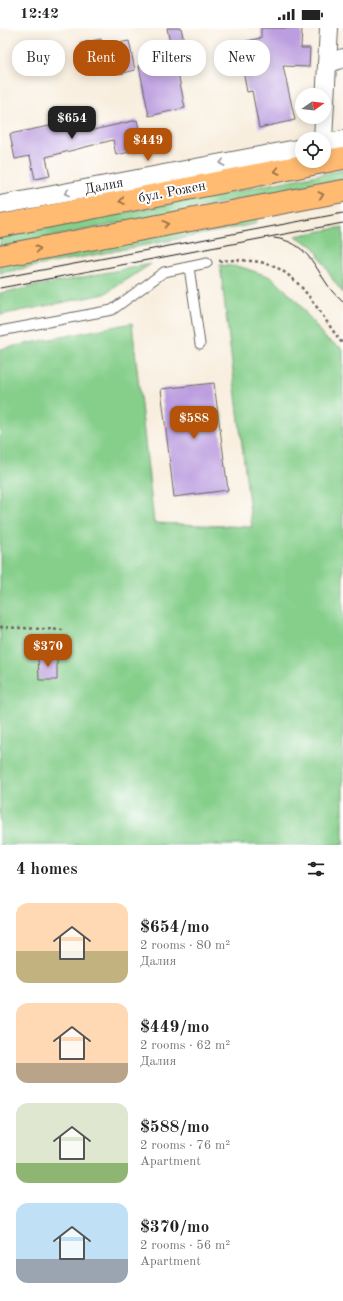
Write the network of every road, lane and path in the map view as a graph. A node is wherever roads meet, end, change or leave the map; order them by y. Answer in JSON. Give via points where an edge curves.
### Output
{"nodes":[{"id":1,"x":329,"y":28,"type":"edge"},
{"id":2,"x":335,"y":61,"type":"edge"},
{"id":3,"x":324,"y":132,"type":"edge"},
{"id":4,"x":343,"y":140,"type":"edge"},
{"id":5,"x":331,"y":143,"type":"edge"},
{"id":6,"x":295,"y":149,"type":"edge"},
{"id":7,"x":343,"y":158,"type":"edge"},
{"id":8,"x":343,"y":190,"type":"edge"},
{"id":9,"x":0,"y":205,"type":"edge"},
{"id":10,"x":0,"y":226,"type":"edge"},
{"id":11,"x":0,"y":256,"type":"edge"},
{"id":12,"x":207,"y":263,"type":"joint"},
{"id":13,"x":189,"y":267,"type":"junction"},
{"id":14,"x":0,"y":331,"type":"edge"},
{"id":15,"x":200,"y":344,"type":"dead end"},
{"id":16,"x":343,"y":344,"type":"edge"},
{"id":17,"x":0,"y":626,"type":"edge"},
{"id":18,"x":65,"y":630,"type":"dead end"}],
"edges":[{"from":1,"to":2,"type":"street"},
{"from":2,"to":3,"type":"street"},
{"from":4,"to":5,"type":"street"},
{"from":6,"to":9,"type":"street","name":"Далия","one_way":true},
{"from":7,"to":10,"type":"main road","name":"бул. Рожен","one_way":true},
{"from":11,"to":8,"type":"main road","one_way":true},
{"from":12,"to":13,"type":"lane"},
{"from":12,"to":16,"type":"path","via":[[228,260],[251,261],[273,266],[291,278],[306,293]]},
{"from":13,"to":14,"type":"lane","via":[[164,272],[112,310]]},
{"from":13,"to":15,"type":"lane"},
{"from":17,"to":18,"type":"path"}]}
